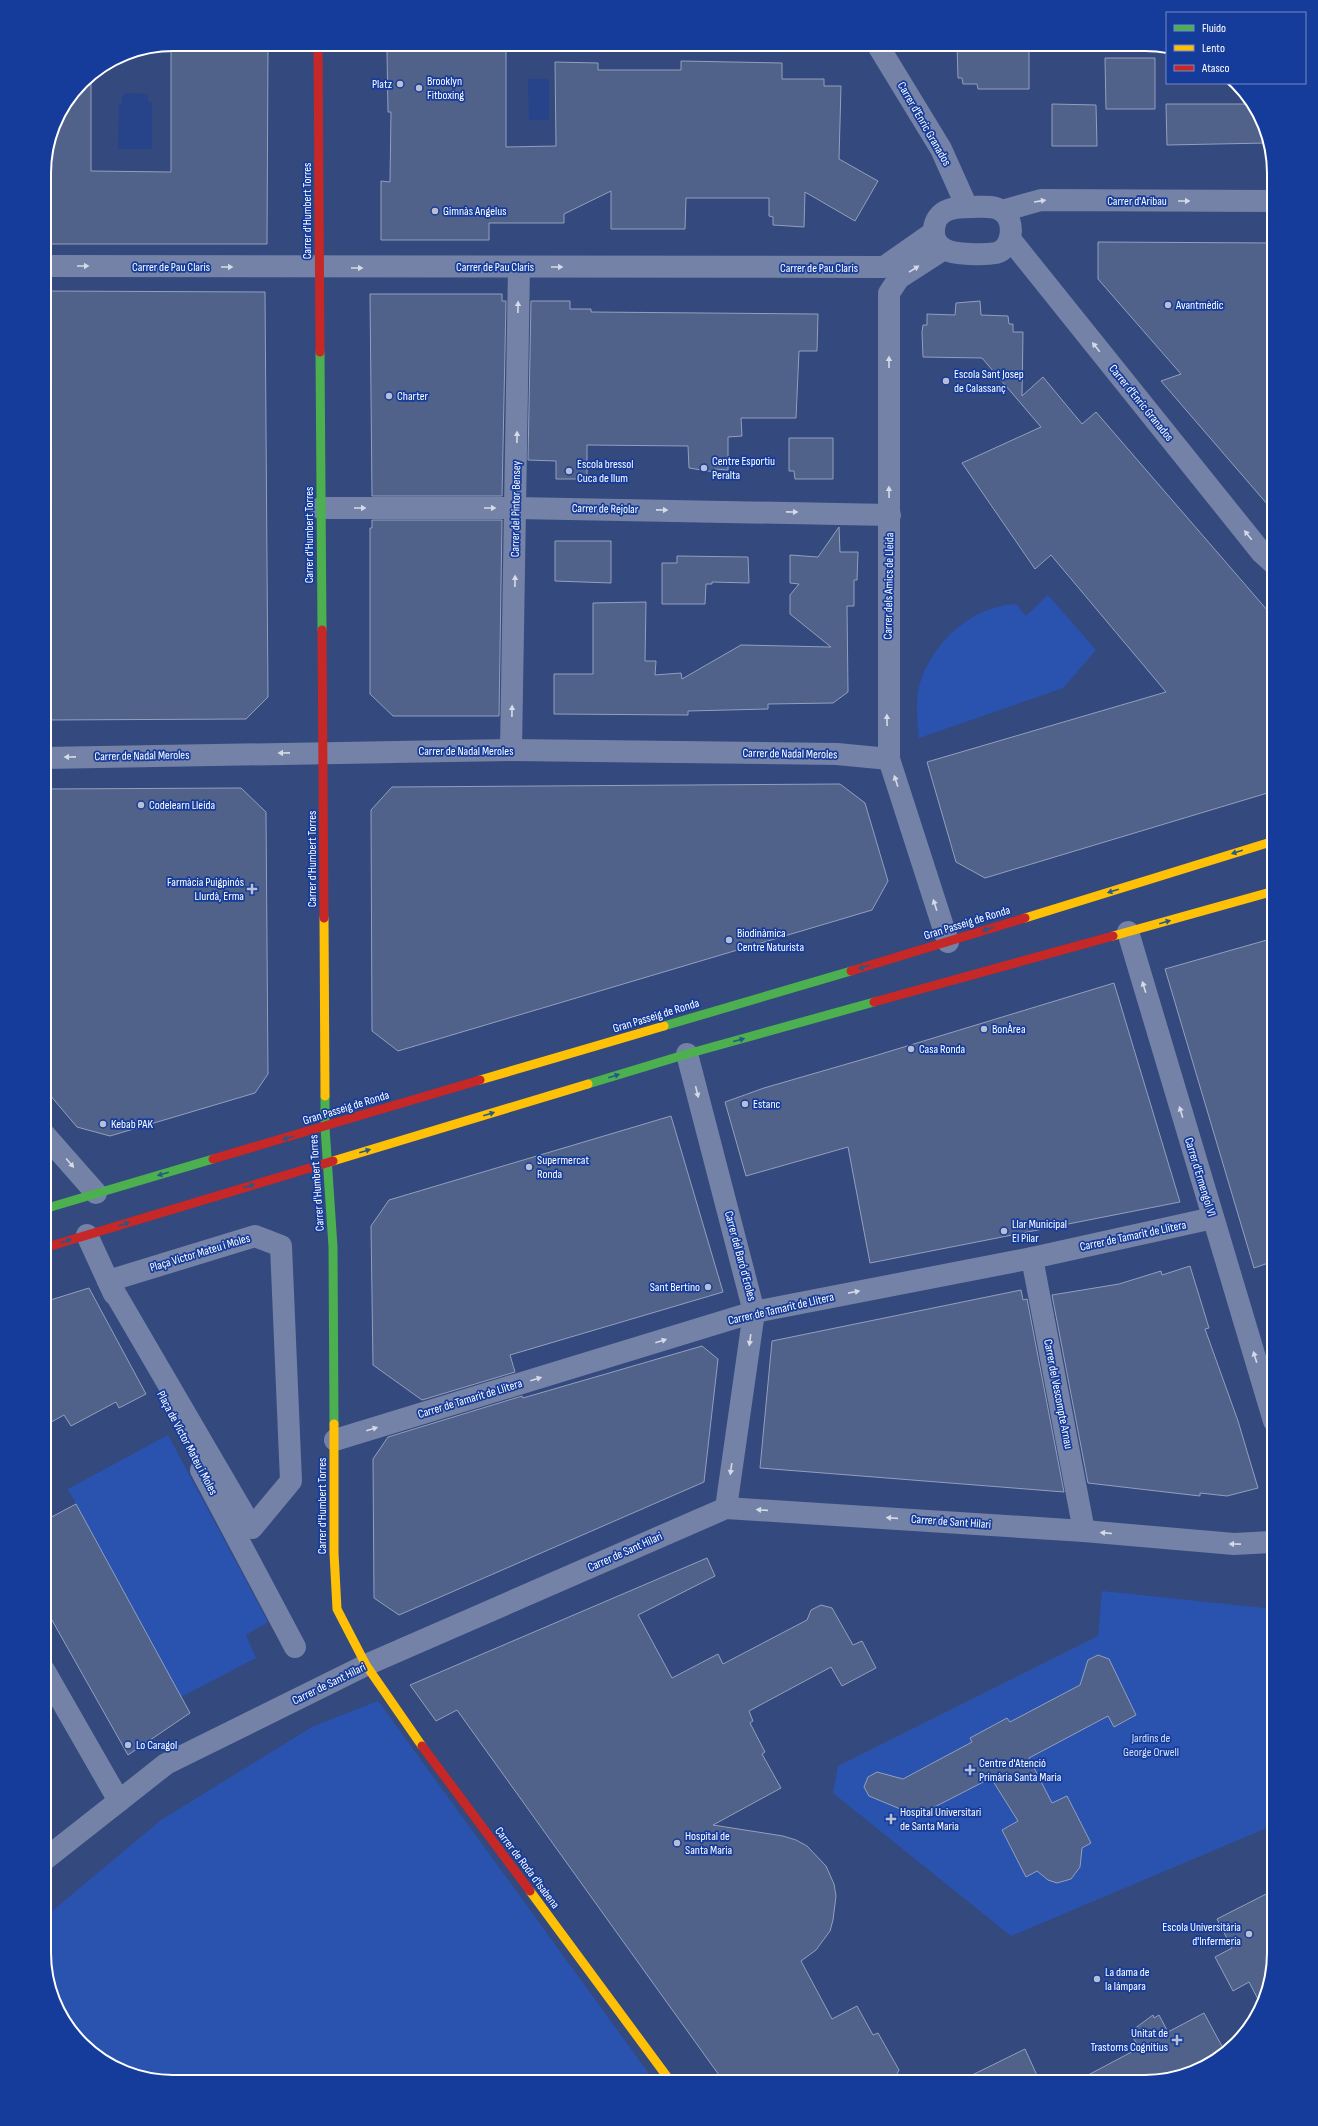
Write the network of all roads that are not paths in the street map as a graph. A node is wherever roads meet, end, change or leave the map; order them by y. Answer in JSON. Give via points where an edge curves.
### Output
{"nodes":[{"id":1,"x":318,"y":51,"type":"edge"},
{"id":2,"x":881,"y":51,"type":"edge"},
{"id":3,"x":1267,"y":201,"type":"edge"},
{"id":4,"x":967,"y":207,"type":"junction"},
{"id":5,"x":1002,"y":211,"type":"junction"},
{"id":6,"x":1010,"y":239,"type":"junction"},
{"id":7,"x":939,"y":241,"type":"junction"},
{"id":8,"x":51,"y":266,"type":"edge"},
{"id":9,"x":519,"y":267,"type":"junction"},
{"id":10,"x":319,"y":268,"type":"junction"},
{"id":11,"x":321,"y":508,"type":"junction"},
{"id":12,"x":516,"y":508,"type":"junction"},
{"id":13,"x":890,"y":515,"type":"junction"},
{"id":14,"x":1267,"y":558,"type":"edge"},
{"id":15,"x":511,"y":750,"type":"junction"},
{"id":16,"x":323,"y":752,"type":"junction"},
{"id":17,"x":51,"y":758,"type":"edge"},
{"id":18,"x":888,"y":759,"type":"junction"},
{"id":19,"x":1267,"y":843,"type":"edge"},
{"id":20,"x":1267,"y":893,"type":"edge"},
{"id":21,"x":1128,"y":932,"type":"junction"},
{"id":22,"x":948,"y":942,"type":"junction"},
{"id":23,"x":687,"y":1054,"type":"junction"},
{"id":24,"x":325,"y":1127,"type":"junction"},
{"id":25,"x":51,"y":1142,"type":"edge"},
{"id":26,"x":328,"y":1162,"type":"junction"},
{"id":27,"x":96,"y":1193,"type":"junction"},
{"id":28,"x":51,"y":1207,"type":"edge"},
{"id":29,"x":1213,"y":1218,"type":"junction"},
{"id":30,"x":87,"y":1235,"type":"junction"},
{"id":31,"x":51,"y":1246,"type":"edge"},
{"id":32,"x":1032,"y":1258,"type":"junction"},
{"id":33,"x":108,"y":1281,"type":"junction"},
{"id":34,"x":754,"y":1312,"type":"junction"},
{"id":35,"x":1267,"y":1398,"type":"edge"},
{"id":36,"x":335,"y":1440,"type":"junction"},
{"id":37,"x":726,"y":1508,"type":"junction"},
{"id":38,"x":1084,"y":1531,"type":"junction"},
{"id":39,"x":1267,"y":1542,"type":"edge"},
{"id":40,"x":295,"y":1647,"type":"dead end"},
{"id":41,"x":366,"y":1665,"type":"junction"},
{"id":42,"x":51,"y":1682,"type":"edge"},
{"id":43,"x":119,"y":1801,"type":"junction"},
{"id":44,"x":51,"y":1854,"type":"edge"},
{"id":45,"x":665,"y":2075,"type":"edge"}],
"edges":[{"from":1,"to":10,"type":"main road","name":"Carrer d'Humbert Torres"},
{"from":2,"to":4,"type":"street","name":"Carrer d'Enric Granados","via":[[941,149]]},
{"from":5,"to":3,"type":"street","name":"Carrer d'Aribau","one_way":true,"via":[[1041,200]]},
{"from":4,"to":5,"type":"street","via":[[993,207]]},
{"from":4,"to":7,"type":"street","via":[[943,212],[936,222]]},
{"from":5,"to":6,"type":"street","via":[[1007,215],[1011,225]]},
{"from":6,"to":7,"type":"street","via":[[1004,249],[996,252],[956,252]]},
{"from":14,"to":6,"type":"street","name":"Carrer d'Enric Granados","one_way":true},
{"from":9,"to":7,"type":"street","name":"Carrer de Pau Claris","one_way":true,"via":[[884,268]]},
{"from":13,"to":7,"type":"street","name":"Carrer dels Amics de Lleida","one_way":true,"via":[[889,293],[899,278]]},
{"from":8,"to":10,"type":"street","name":"Carrer de Pau Claris","one_way":true},
{"from":10,"to":9,"type":"street","name":"Carrer de Pau Claris","one_way":true},
{"from":12,"to":9,"type":"street","name":"Carrer del Pintor Bensey","one_way":true},
{"from":10,"to":11,"type":"main road","name":"Carrer d'Humbert Torres"},
{"from":11,"to":12,"type":"street","name":"Carrer de Rejolar","one_way":true},
{"from":11,"to":16,"type":"main road","name":"Carrer d'Humbert Torres"},
{"from":12,"to":13,"type":"street","name":"Carrer de Rejolar","one_way":true},
{"from":15,"to":12,"type":"street","name":"Carrer del Pintor Bensey","one_way":true},
{"from":18,"to":13,"type":"street","name":"Carrer dels Amics de Lleida","one_way":true},
{"from":15,"to":16,"type":"street","name":"Carrer de Nadal Meroles"},
{"from":15,"to":18,"type":"street","name":"Carrer de Nadal Meroles","via":[[837,754]]},
{"from":16,"to":17,"type":"street","name":"Carrer de Nadal Meroles","one_way":true},
{"from":16,"to":24,"type":"main road","name":"Carrer d'Humbert Torres"},
{"from":22,"to":18,"type":"street","name":"Carrer dels Amics de Lleida","one_way":true},
{"from":19,"to":22,"type":"main road","name":"Gran Passeig de Ronda","one_way":true},
{"from":21,"to":20,"type":"main road","one_way":true},
{"from":23,"to":21,"type":"main road","one_way":true},
{"from":29,"to":21,"type":"street","name":"Carrer d'Ermengol VI","one_way":true},
{"from":22,"to":24,"type":"main road","name":"Gran Passeig de Ronda","one_way":true},
{"from":26,"to":23,"type":"main road","one_way":true},
{"from":23,"to":34,"type":"street","name":"Carrer del Baró d'Eroles","one_way":true},
{"from":24,"to":26,"type":"main road","name":"Carrer d'Humbert Torres"},
{"from":24,"to":27,"type":"main road","name":"Gran Passeig de Ronda","one_way":true},
{"from":25,"to":27,"type":"street","one_way":true},
{"from":30,"to":26,"type":"main road","one_way":true},
{"from":26,"to":36,"type":"main road","name":"Carrer d'Humbert Torres","via":[[333,1254]]},
{"from":27,"to":28,"type":"main road","name":"Gran Passeig de Ronda"},
{"from":29,"to":32,"type":"street","name":"Carrer de Tamarit de Llitera"},
{"from":35,"to":29,"type":"street","name":"Carrer d'Ermengol VI","one_way":true},
{"from":31,"to":30,"type":"main road","one_way":true},
{"from":30,"to":33,"type":"street","name":"Plaça de Víctor Mateu i Moles"},
{"from":34,"to":32,"type":"street","name":"Carrer de Tamarit de Llitera","one_way":true},
{"from":32,"to":38,"type":"street","name":"Carrer del Vescompte Arnau"},
{"from":33,"to":33,"type":"street","name":"Plaça Victor Mateu i Moles","via":[[112,1288],[252,1528],[291,1481],[281,1246],[255,1236]]},
{"from":33,"to":40,"type":"street","name":"Plaça de Víctor Mateu i Moles","via":[[157,1385]]},
{"from":36,"to":34,"type":"street","name":"Carrer de Tamarit de Llitera","one_way":true},
{"from":34,"to":37,"type":"street","name":"Carrer del Baró d'Eroles","one_way":true},
{"from":36,"to":41,"type":"main road","name":"Carrer d'Humbert Torres","via":[[334,1561],[337,1609]]},
{"from":38,"to":37,"type":"street","name":"Carrer de Sant Hilari","one_way":true},
{"from":37,"to":41,"type":"street","name":"Carrer de Sant Hilari"},
{"from":39,"to":38,"type":"street","name":"Carrer de Sant Hilari","one_way":true,"via":[[1234,1544]]},
{"from":41,"to":43,"type":"street","name":"Carrer de Sant Hilari","via":[[166,1764]]},
{"from":41,"to":45,"type":"main road","name":"Carrer de Roda d'Isabena","via":[[424,1749]]},
{"from":42,"to":43,"type":"street"},
{"from":43,"to":44,"type":"street","name":"Carrer de Sant Hilari"}]}
